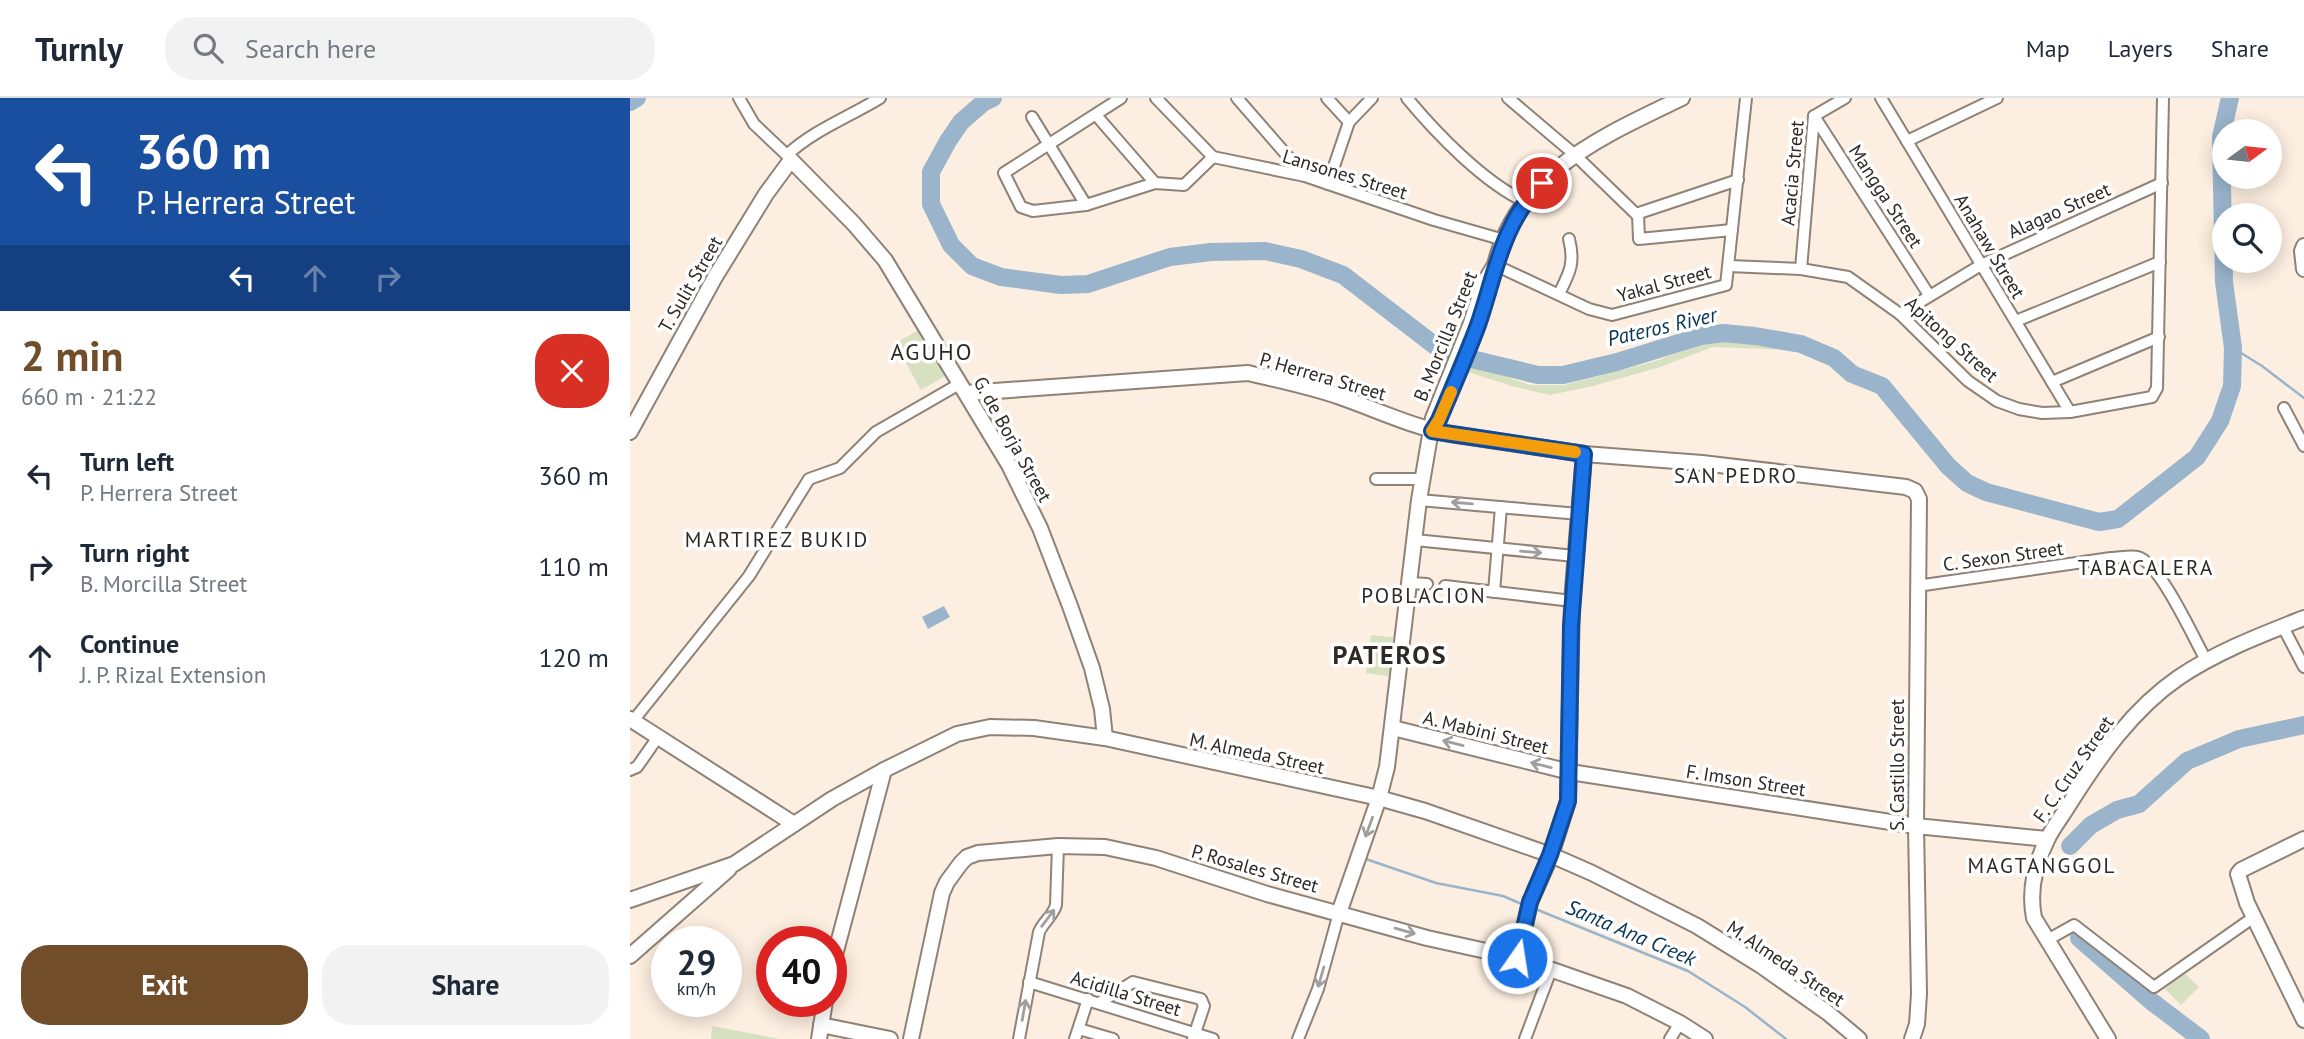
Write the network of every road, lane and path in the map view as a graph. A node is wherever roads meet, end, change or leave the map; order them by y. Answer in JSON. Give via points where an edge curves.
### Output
{"nodes":[{"id":1,"x":739,"y":98,"type":"edge"},
{"id":2,"x":880,"y":98,"type":"edge"},
{"id":3,"x":1121,"y":98,"type":"edge"},
{"id":4,"x":1156,"y":98,"type":"edge"},
{"id":5,"x":1237,"y":98,"type":"edge"},
{"id":6,"x":1327,"y":98,"type":"edge"},
{"id":7,"x":1372,"y":98,"type":"edge"},
{"id":8,"x":1407,"y":98,"type":"edge"},
{"id":9,"x":1508,"y":98,"type":"edge"},
{"id":10,"x":1682,"y":98,"type":"edge"},
{"id":11,"x":1746,"y":98,"type":"edge"},
{"id":12,"x":1845,"y":98,"type":"edge"},
{"id":13,"x":1881,"y":98,"type":"edge"},
{"id":14,"x":1997,"y":98,"type":"edge"},
{"id":15,"x":2163,"y":98,"type":"edge"},
{"id":16,"x":1096,"y":115,"type":"junction"},
{"id":17,"x":1814,"y":116,"type":"junction"},
{"id":18,"x":1032,"y":117,"type":"dead end"},
{"id":19,"x":1349,"y":122,"type":"junction"},
{"id":20,"x":1907,"y":141,"type":"junction"},
{"id":21,"x":1048,"y":145,"type":"junction"},
{"id":22,"x":1574,"y":154,"type":"junction"},
{"id":23,"x":1213,"y":157,"type":"junction"},
{"id":24,"x":789,"y":158,"type":"junction"},
{"id":25,"x":1305,"y":176,"type":"junction"},
{"id":26,"x":1738,"y":180,"type":"junction"},
{"id":27,"x":1155,"y":183,"type":"junction"},
{"id":28,"x":2162,"y":183,"type":"junction"},
{"id":29,"x":1328,"y":184,"type":"junction"},
{"id":30,"x":1526,"y":202,"type":"junction"},
{"id":31,"x":1086,"y":205,"type":"junction"},
{"id":32,"x":1638,"y":214,"type":"junction"},
{"id":33,"x":1732,"y":230,"type":"junction"},
{"id":34,"x":1569,"y":239,"type":"dead end"},
{"id":35,"x":1504,"y":240,"type":"junction"},
{"id":36,"x":2304,"y":247,"type":"edge"},
{"id":37,"x":2160,"y":262,"type":"junction"},
{"id":38,"x":1495,"y":265,"type":"junction"},
{"id":39,"x":1729,"y":265,"type":"junction"},
{"id":40,"x":1981,"y":265,"type":"junction"},
{"id":41,"x":1801,"y":269,"type":"junction"},
{"id":42,"x":2304,"y":269,"type":"edge"},
{"id":43,"x":1559,"y":294,"type":"junction"},
{"id":44,"x":1929,"y":295,"type":"junction"},
{"id":45,"x":1900,"y":314,"type":"junction"},
{"id":46,"x":2015,"y":321,"type":"junction"},
{"id":47,"x":2159,"y":337,"type":"junction"},
{"id":48,"x":2052,"y":382,"type":"junction"},
{"id":49,"x":964,"y":388,"type":"junction"},
{"id":50,"x":2284,"y":408,"type":"dead end"},
{"id":51,"x":2070,"y":412,"type":"junction"},
{"id":52,"x":1432,"y":431,"type":"junction"},
{"id":53,"x":630,"y":432,"type":"edge"},
{"id":54,"x":2304,"y":446,"type":"edge"},
{"id":55,"x":1584,"y":454,"type":"junction"},
{"id":56,"x":1376,"y":479,"type":"dead end"},
{"id":57,"x":1422,"y":479,"type":"junction"},
{"id":58,"x":1915,"y":491,"type":"joint"},
{"id":59,"x":1419,"y":500,"type":"junction"},
{"id":60,"x":1501,"y":506,"type":"junction"},
{"id":61,"x":1579,"y":514,"type":"junction"},
{"id":62,"x":1415,"y":540,"type":"junction"},
{"id":63,"x":1497,"y":548,"type":"junction"},
{"id":64,"x":1575,"y":556,"type":"junction"},
{"id":65,"x":1410,"y":583,"type":"junction"},
{"id":66,"x":1427,"y":584,"type":"dead end"},
{"id":67,"x":1445,"y":586,"type":"dead end"},
{"id":68,"x":1917,"y":586,"type":"junction"},
{"id":69,"x":1494,"y":592,"type":"junction"},
{"id":70,"x":1572,"y":601,"type":"junction"},
{"id":71,"x":2304,"y":618,"type":"edge"},
{"id":72,"x":2283,"y":626,"type":"junction"},
{"id":73,"x":2206,"y":660,"type":"junction"},
{"id":74,"x":2304,"y":667,"type":"edge"},
{"id":75,"x":631,"y":720,"type":"edge"},
{"id":76,"x":1393,"y":728,"type":"junction"},
{"id":77,"x":658,"y":737,"type":"junction"},
{"id":78,"x":1105,"y":738,"type":"junction"},
{"id":79,"x":632,"y":766,"type":"edge"},
{"id":80,"x":884,"y":770,"type":"junction"},
{"id":81,"x":1570,"y":772,"type":"junction"},
{"id":82,"x":1379,"y":799,"type":"junction"},
{"id":83,"x":794,"y":824,"type":"junction"},
{"id":84,"x":1916,"y":826,"type":"junction"},
{"id":85,"x":2047,"y":839,"type":"junction"},
{"id":86,"x":2304,"y":839,"type":"edge"},
{"id":87,"x":1058,"y":846,"type":"junction"},
{"id":88,"x":1550,"y":855,"type":"junction"},
{"id":89,"x":734,"y":864,"type":"junction"},
{"id":90,"x":630,"y":900,"type":"edge"},
{"id":91,"x":1339,"y":913,"type":"junction"},
{"id":92,"x":2254,"y":916,"type":"junction"},
{"id":93,"x":843,"y":926,"type":"edge"},
{"id":94,"x":2049,"y":939,"type":"junction"},
{"id":95,"x":630,"y":956,"type":"edge"},
{"id":96,"x":1517,"y":958,"type":"junction"},
{"id":97,"x":1551,"y":970,"type":"junction"},
{"id":98,"x":1029,"y":982,"type":"junction"},
{"id":99,"x":1088,"y":999,"type":"junction"},
{"id":100,"x":1099,"y":1003,"type":"junction"},
{"id":101,"x":2304,"y":1020,"type":"edge"},
{"id":102,"x":1680,"y":1023,"type":"junction"},
{"id":103,"x":820,"y":1032,"type":"edge"},
{"id":104,"x":1077,"y":1034,"type":"edge"},
{"id":105,"x":1194,"y":1036,"type":"edge"},
{"id":106,"x":891,"y":1039,"type":"edge"},
{"id":107,"x":911,"y":1039,"type":"edge"},
{"id":108,"x":1019,"y":1039,"type":"edge"},
{"id":109,"x":1113,"y":1039,"type":"edge"},
{"id":110,"x":1213,"y":1039,"type":"edge"},
{"id":111,"x":1298,"y":1039,"type":"edge"},
{"id":112,"x":1525,"y":1039,"type":"edge"},
{"id":113,"x":1670,"y":1039,"type":"edge"},
{"id":114,"x":1705,"y":1039,"type":"edge"},
{"id":115,"x":1859,"y":1039,"type":"edge"},
{"id":116,"x":1912,"y":1039,"type":"edge"},
{"id":117,"x":2108,"y":1039,"type":"edge"}],
"edges":[{"from":1,"to":24,"type":"street","name":"G. de Borja Street","via":[[754,124]]},
{"from":2,"to":24,"type":"street","via":[[818,132]]},
{"from":3,"to":16,"type":"street"},
{"from":4,"to":23,"type":"street"},
{"from":5,"to":25,"type":"street"},
{"from":6,"to":19,"type":"street"},
{"from":7,"to":19,"type":"street"},
{"from":8,"to":30,"type":"street","via":[[1457,151]]},
{"from":9,"to":22,"type":"street"},
{"from":10,"to":22,"type":"street","name":"B. Morcilla Street"},
{"from":11,"to":26,"type":"street"},
{"from":12,"to":17,"type":"street","name":"Acacia Street"},
{"from":13,"to":20,"type":"street","name":"Anahaw Street"},
{"from":14,"to":20,"type":"street"},
{"from":15,"to":28,"type":"street","name":"Apitong Street"},
{"from":16,"to":21,"type":"street"},
{"from":16,"to":27,"type":"street"},
{"from":17,"to":41,"type":"street","name":"Acacia Street"},
{"from":17,"to":44,"type":"street","name":"Mangga Street"},
{"from":18,"to":21,"type":"street"},
{"from":19,"to":29,"type":"street"},
{"from":20,"to":40,"type":"street","name":"Anahaw Street"},
{"from":21,"to":31,"type":"street"},
{"from":21,"to":31,"type":"street","via":[[1004,173],[1021,207],[1033,211]]},
{"from":22,"to":30,"type":"street","name":"B. Morcilla Street"},
{"from":22,"to":32,"type":"street"},
{"from":23,"to":25,"type":"street","name":"Lansones Street"},
{"from":23,"to":27,"type":"street","via":[[1188,183]]},
{"from":24,"to":49,"type":"street","name":"G. de Borja Street","via":[[885,260]]},
{"from":24,"to":53,"type":"street","name":"T. Sulit Street","via":[[718,273]]},
{"from":25,"to":29,"type":"street","name":"Lansones Street"},
{"from":26,"to":32,"type":"street"},
{"from":26,"to":33,"type":"street"},
{"from":27,"to":31,"type":"street"},
{"from":28,"to":37,"type":"street","name":"Apitong Street"},
{"from":28,"to":40,"type":"street","name":"Alagao Street"},
{"from":29,"to":35,"type":"street","name":"Lansones Street"},
{"from":30,"to":35,"type":"street","name":"B. Morcilla Street"},
{"from":32,"to":33,"type":"street","via":[[1639,239]]},
{"from":33,"to":39,"type":"street"},
{"from":34,"to":43,"type":"street","via":[[1573,259]]},
{"from":35,"to":38,"type":"street","name":"B. Morcilla Street"},
{"from":36,"to":42,"type":"street"},
{"from":37,"to":46,"type":"street"},
{"from":37,"to":47,"type":"street","name":"Apitong Street"},
{"from":38,"to":43,"type":"street","name":"Yakal Street"},
{"from":38,"to":52,"type":"street","name":"B. Morcilla Street"},
{"from":39,"to":41,"type":"street","name":"Apitong Street"},
{"from":39,"to":43,"type":"street","name":"Yakal Street","via":[[1726,285],[1612,315]]},
{"from":40,"to":44,"type":"street","name":"Alagao Street"},
{"from":40,"to":46,"type":"street","name":"Anahaw Street"},
{"from":41,"to":45,"type":"street","name":"Apitong Street","via":[[1848,277]]},
{"from":44,"to":45,"type":"street","name":"Alagao Street"},
{"from":45,"to":51,"type":"street","name":"Apitong Street","via":[[1968,382],[1997,401],[2042,413]]},
{"from":46,"to":48,"type":"street","name":"Anahaw Street"},
{"from":47,"to":48,"type":"street"},
{"from":47,"to":51,"type":"street","name":"Apitong Street","via":[[2157,388],[2152,397]]},
{"from":48,"to":51,"type":"street","name":"Anahaw Street"},
{"from":49,"to":52,"type":"street","name":"P. Herrera Street","via":[[1248,373],[1334,395]]},
{"from":49,"to":75,"type":"street","via":[[876,432],[840,467],[809,479],[749,576]]},
{"from":49,"to":78,"type":"street","name":"G. de Borja Street","via":[[1009,465],[1057,569],[1092,668]]},
{"from":50,"to":54,"type":"street"},
{"from":52,"to":55,"type":"street","name":"P. Herrera Street"},
{"from":52,"to":57,"type":"street","name":"B. Morcilla Street"},
{"from":55,"to":58,"type":"street","name":"P. Herrera Street","via":[[1702,463]]},
{"from":55,"to":61,"type":"street"},
{"from":56,"to":57,"type":"street"},
{"from":57,"to":59,"type":"street","name":"B. Morcilla Street"},
{"from":58,"to":68,"type":"street","name":"S. Castillo Street","via":[[1919,499]]},
{"from":60,"to":59,"type":"street","one_way":true},
{"from":59,"to":62,"type":"street","name":"B. Morcilla Street"},
{"from":60,"to":61,"type":"street"},
{"from":60,"to":63,"type":"street"},
{"from":61,"to":64,"type":"street"},
{"from":62,"to":63,"type":"street"},
{"from":62,"to":65,"type":"street","name":"B. Morcilla Street"},
{"from":63,"to":64,"type":"street","one_way":true},
{"from":63,"to":69,"type":"street"},
{"from":64,"to":70,"type":"street"},
{"from":65,"to":66,"type":"street"},
{"from":65,"to":76,"type":"street","name":"B. Morcilla Street"},
{"from":67,"to":69,"type":"street"},
{"from":68,"to":73,"type":"street","name":"C. Sexon Street","via":[[2137,556],[2161,579]]},
{"from":68,"to":84,"type":"street","name":"S. Castillo Street"},
{"from":69,"to":70,"type":"street"},
{"from":70,"to":81,"type":"street"},
{"from":71,"to":72,"type":"street","name":"F. C. Cruz Street"},
{"from":72,"to":73,"type":"street","name":"F. C. Cruz Street"},
{"from":72,"to":74,"type":"street"},
{"from":73,"to":85,"type":"street","name":"F. C. Cruz Street","via":[[2168,686],[2112,742]]},
{"from":75,"to":77,"type":"street"},
{"from":81,"to":76,"type":"street","name":"A. Mabini Street","one_way":true},
{"from":76,"to":82,"type":"street","name":"B. Morcilla Street"},
{"from":77,"to":79,"type":"street"},
{"from":77,"to":83,"type":"street"},
{"from":78,"to":80,"type":"street","name":"M. Almeda Street","via":[[990,727],[957,734]]},
{"from":78,"to":82,"type":"street","name":"M. Almeda Street"},
{"from":80,"to":83,"type":"street","name":"M. Almeda Street"},
{"from":80,"to":93,"type":"street"},
{"from":81,"to":84,"type":"street","name":"F. Imson Street"},
{"from":81,"to":88,"type":"street","via":[[1568,801]]},
{"from":82,"to":88,"type":"street","name":"M. Almeda Street"},
{"from":82,"to":91,"type":"street","name":"B. Morcilla Street","one_way":true},
{"from":83,"to":89,"type":"street","name":"M. Almeda Street"},
{"from":84,"to":85,"type":"street","name":"F. Imson Street"},
{"from":84,"to":116,"type":"street","name":"S. Castillo Street","via":[[1919,994]]},
{"from":85,"to":94,"type":"street","name":"F. C. Cruz Street","via":[[2031,901],[2034,918]]},
{"from":86,"to":92,"type":"street","via":[[2238,874]]},
{"from":87,"to":91,"type":"street","name":"P. Rosales Street","via":[[1105,847],[1156,858]]},
{"from":98,"to":87,"type":"street","one_way":true,"via":[[1039,932],[1056,905]]},
{"from":87,"to":107,"type":"street","name":"P. Rosales Street","via":[[978,853],[953,873],[942,893]]},
{"from":88,"to":96,"type":"street","via":[[1530,902]]},
{"from":88,"to":115,"type":"street","name":"M. Almeda Street","via":[[1697,926],[1760,965]]},
{"from":89,"to":90,"type":"street","name":"M. Almeda Street"},
{"from":89,"to":95,"type":"street"},
{"from":91,"to":96,"type":"street","name":"P. Rosales Street","one_way":true},
{"from":91,"to":111,"type":"street","one_way":true,"via":[[1318,989]]},
{"from":92,"to":94,"type":"street","via":[[2154,987],[2069,928]]},
{"from":92,"to":101,"type":"street"},
{"from":94,"to":117,"type":"street","name":"F. C. Cruz Street"},
{"from":96,"to":97,"type":"street","name":"P. Rosales Street"},
{"from":97,"to":102,"type":"street","name":"P. Rosales Street","via":[[1627,996]]},
{"from":97,"to":112,"type":"street"},
{"from":98,"to":99,"type":"street","name":"Acidilla Street"},
{"from":108,"to":98,"type":"street","one_way":true},
{"from":99,"to":100,"type":"street","name":"Acidilla Street"},
{"from":99,"to":104,"type":"street"},
{"from":100,"to":105,"type":"street","name":"Acidilla Street"},
{"from":100,"to":105,"type":"street","via":[[1133,982],[1201,999],[1204,1006]]},
{"from":102,"to":113,"type":"street"},
{"from":102,"to":114,"type":"street","name":"P. Rosales Street"},
{"from":103,"to":106,"type":"street","via":[[856,1032]]},
{"from":104,"to":109,"type":"street"},
{"from":105,"to":110,"type":"street","name":"Acidilla Street"}]}
